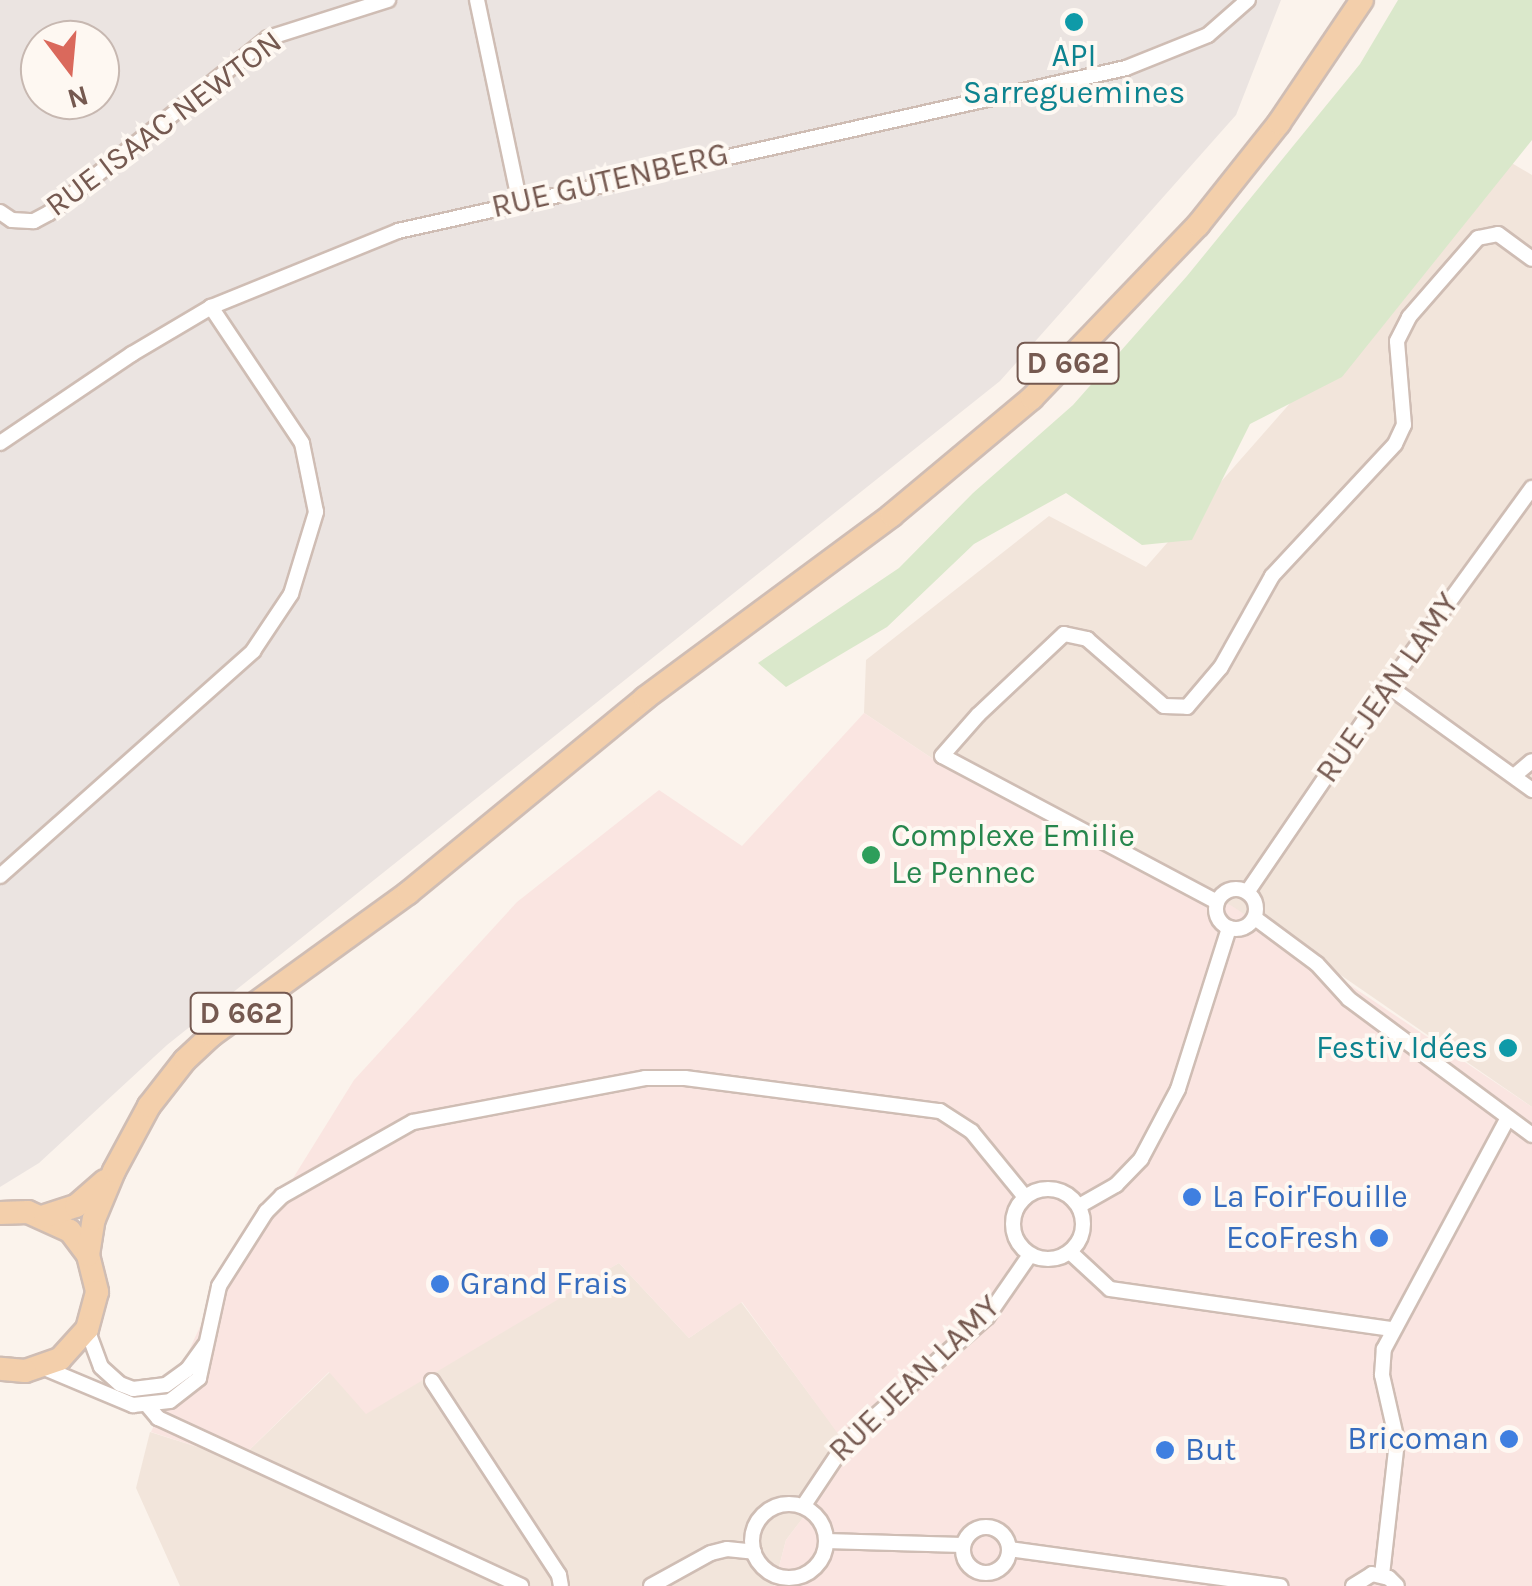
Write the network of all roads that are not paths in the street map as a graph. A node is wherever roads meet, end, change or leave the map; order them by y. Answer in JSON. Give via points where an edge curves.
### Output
{"nodes":[{"id":1,"x":388,"y":0,"type":"edge"},
{"id":2,"x":477,"y":0,"type":"edge"},
{"id":3,"x":1248,"y":0,"type":"edge"},
{"id":4,"x":1362,"y":0,"type":"edge"},
{"id":5,"x":520,"y":200,"type":"junction"},
{"id":6,"x":0,"y":212,"type":"edge"},
{"id":7,"x":1532,"y":259,"type":"edge"},
{"id":8,"x":211,"y":307,"type":"junction"},
{"id":9,"x":0,"y":443,"type":"edge"},
{"id":10,"x":1532,"y":488,"type":"edge"},
{"id":11,"x":1388,"y":686,"type":"junction"},
{"id":12,"x":1532,"y":761,"type":"edge"},
{"id":13,"x":1514,"y":776,"type":"junction"},
{"id":14,"x":1532,"y":790,"type":"edge"},
{"id":15,"x":0,"y":876,"type":"edge"},
{"id":16,"x":1248,"y":891,"type":"junction"},
{"id":17,"x":1217,"y":902,"type":"junction"},
{"id":18,"x":1255,"y":918,"type":"junction"},
{"id":19,"x":1229,"y":928,"type":"junction"},
{"id":20,"x":1508,"y":1118,"type":"junction"},
{"id":21,"x":1532,"y":1135,"type":"edge"},
{"id":22,"x":114,"y":1171,"type":"junction"},
{"id":23,"x":1026,"y":1197,"type":"junction"},
{"id":24,"x":1079,"y":1206,"type":"junction"},
{"id":25,"x":0,"y":1213,"type":"edge"},
{"id":26,"x":45,"y":1216,"type":"junction"},
{"id":27,"x":1070,"y":1252,"type":"junction"},
{"id":28,"x":88,"y":1254,"type":"junction"},
{"id":29,"x":1030,"y":1255,"type":"junction"},
{"id":30,"x":1392,"y":1328,"type":"junction"},
{"id":31,"x":87,"y":1329,"type":"junction"},
{"id":32,"x":205,"y":1344,"type":"junction"},
{"id":33,"x":42,"y":1367,"type":"junction"},
{"id":34,"x":0,"y":1369,"type":"edge"},
{"id":35,"x":432,"y":1380,"type":"dead end"},
{"id":36,"x":148,"y":1406,"type":"junction"},
{"id":37,"x":804,"y":1505,"type":"junction"},
{"id":38,"x":826,"y":1541,"type":"junction"},
{"id":39,"x":962,"y":1546,"type":"junction"},
{"id":40,"x":1009,"y":1549,"type":"junction"},
{"id":41,"x":754,"y":1552,"type":"junction"},
{"id":42,"x":1382,"y":1575,"type":"junction"},
{"id":43,"x":782,"y":1583,"type":"edge"},
{"id":44,"x":521,"y":1586,"type":"edge"},
{"id":45,"x":560,"y":1586,"type":"edge"},
{"id":46,"x":650,"y":1586,"type":"edge"},
{"id":47,"x":1280,"y":1586,"type":"edge"},
{"id":48,"x":1352,"y":1586,"type":"edge"},
{"id":49,"x":1397,"y":1586,"type":"edge"}],
"edges":[{"from":1,"to":6,"type":"street","name":"RUE ISAAC NEWTON","via":[[268,38],[50,213],[34,221]]},
{"from":2,"to":5,"type":"street"},
{"from":3,"to":5,"type":"street","name":"RUE GUTENBERG","via":[[1208,34],[1126,68]]},
{"from":4,"to":22,"type":"main road","number":"D 662","via":[[1279,123],[1198,224],[1032,398],[892,515],[645,698],[408,893],[212,1035],[164,1084]]},
{"from":5,"to":8,"type":"street","name":"RUE GUTENBERG","via":[[398,231]]},
{"from":7,"to":17,"type":"street","via":[[1498,234],[1478,238],[1409,317],[1397,341],[1404,426],[1395,444],[1272,576],[1238,639],[1187,707],[1164,706],[1086,639],[1064,634],[942,756]]},
{"from":8,"to":9,"type":"street","name":"RUE GUTENBERG"},
{"from":8,"to":15,"type":"street","via":[[302,443],[316,512],[291,594],[254,651]]},
{"from":10,"to":11,"type":"street","name":"RUE JEAN LAMY"},
{"from":11,"to":13,"type":"street"},
{"from":11,"to":16,"type":"street","name":"RUE JEAN LAMY"},
{"from":12,"to":13,"type":"street"},
{"from":13,"to":14,"type":"street"},
{"from":16,"to":17,"type":"street","via":[[1235,888]]},
{"from":16,"to":18,"type":"street"},
{"from":17,"to":19,"type":"street","via":[[1220,923]]},
{"from":18,"to":19,"type":"street","via":[[1241,929]]},
{"from":18,"to":20,"type":"street","via":[[1317,964],[1349,999]]},
{"from":19,"to":24,"type":"street","via":[[1178,1089],[1141,1160],[1116,1185]]},
{"from":20,"to":21,"type":"street"},
{"from":20,"to":30,"type":"street"},
{"from":22,"to":26,"type":"main road","number":"D 662","via":[[76,1206]]},
{"from":22,"to":28,"type":"main road","number":"D 662"},
{"from":23,"to":24,"type":"street","via":[[1054,1189]]},
{"from":23,"to":29,"type":"street","via":[[1013,1225]]},
{"from":23,"to":32,"type":"street","via":[[972,1132],[940,1111],[645,1078],[413,1122],[282,1196],[219,1286]]},
{"from":24,"to":27,"type":"street","via":[[1083,1233]]},
{"from":25,"to":26,"type":"main road"},
{"from":26,"to":28,"type":"main road","via":[[70,1231]]},
{"from":27,"to":29,"type":"street","via":[[1054,1260]]},
{"from":27,"to":30,"type":"street","via":[[1110,1288]]},
{"from":28,"to":31,"type":"main road","via":[[97,1292]]},
{"from":29,"to":37,"type":"street","name":"RUE JEAN LAMY","via":[[987,1317],[846,1442]]},
{"from":30,"to":42,"type":"street","via":[[1382,1376],[1397,1441]]},
{"from":31,"to":32,"type":"street","via":[[101,1368],[134,1389],[166,1385]]},
{"from":31,"to":33,"type":"main road"},
{"from":32,"to":36,"type":"street","via":[[205,1366],[190,1389]]},
{"from":33,"to":34,"type":"main road"},
{"from":33,"to":36,"type":"street","via":[[108,1398]]},
{"from":35,"to":45,"type":"street"},
{"from":36,"to":44,"type":"street","via":[[158,1418]]},
{"from":37,"to":38,"type":"street","via":[[822,1523]]},
{"from":37,"to":41,"type":"street","via":[[768,1510],[754,1530]]},
{"from":38,"to":39,"type":"street"},
{"from":38,"to":43,"type":"street","via":[[812,1572]]},
{"from":39,"to":40,"type":"street","via":[[969,1533],[988,1526],[1005,1536]]},
{"from":39,"to":40,"type":"street","via":[[968,1566],[988,1574],[1001,1568]]},
{"from":40,"to":47,"type":"street"},
{"from":41,"to":43,"type":"street"},
{"from":41,"to":46,"type":"street","via":[[712,1553]]},
{"from":42,"to":48,"type":"street"},
{"from":42,"to":49,"type":"street"}]}
